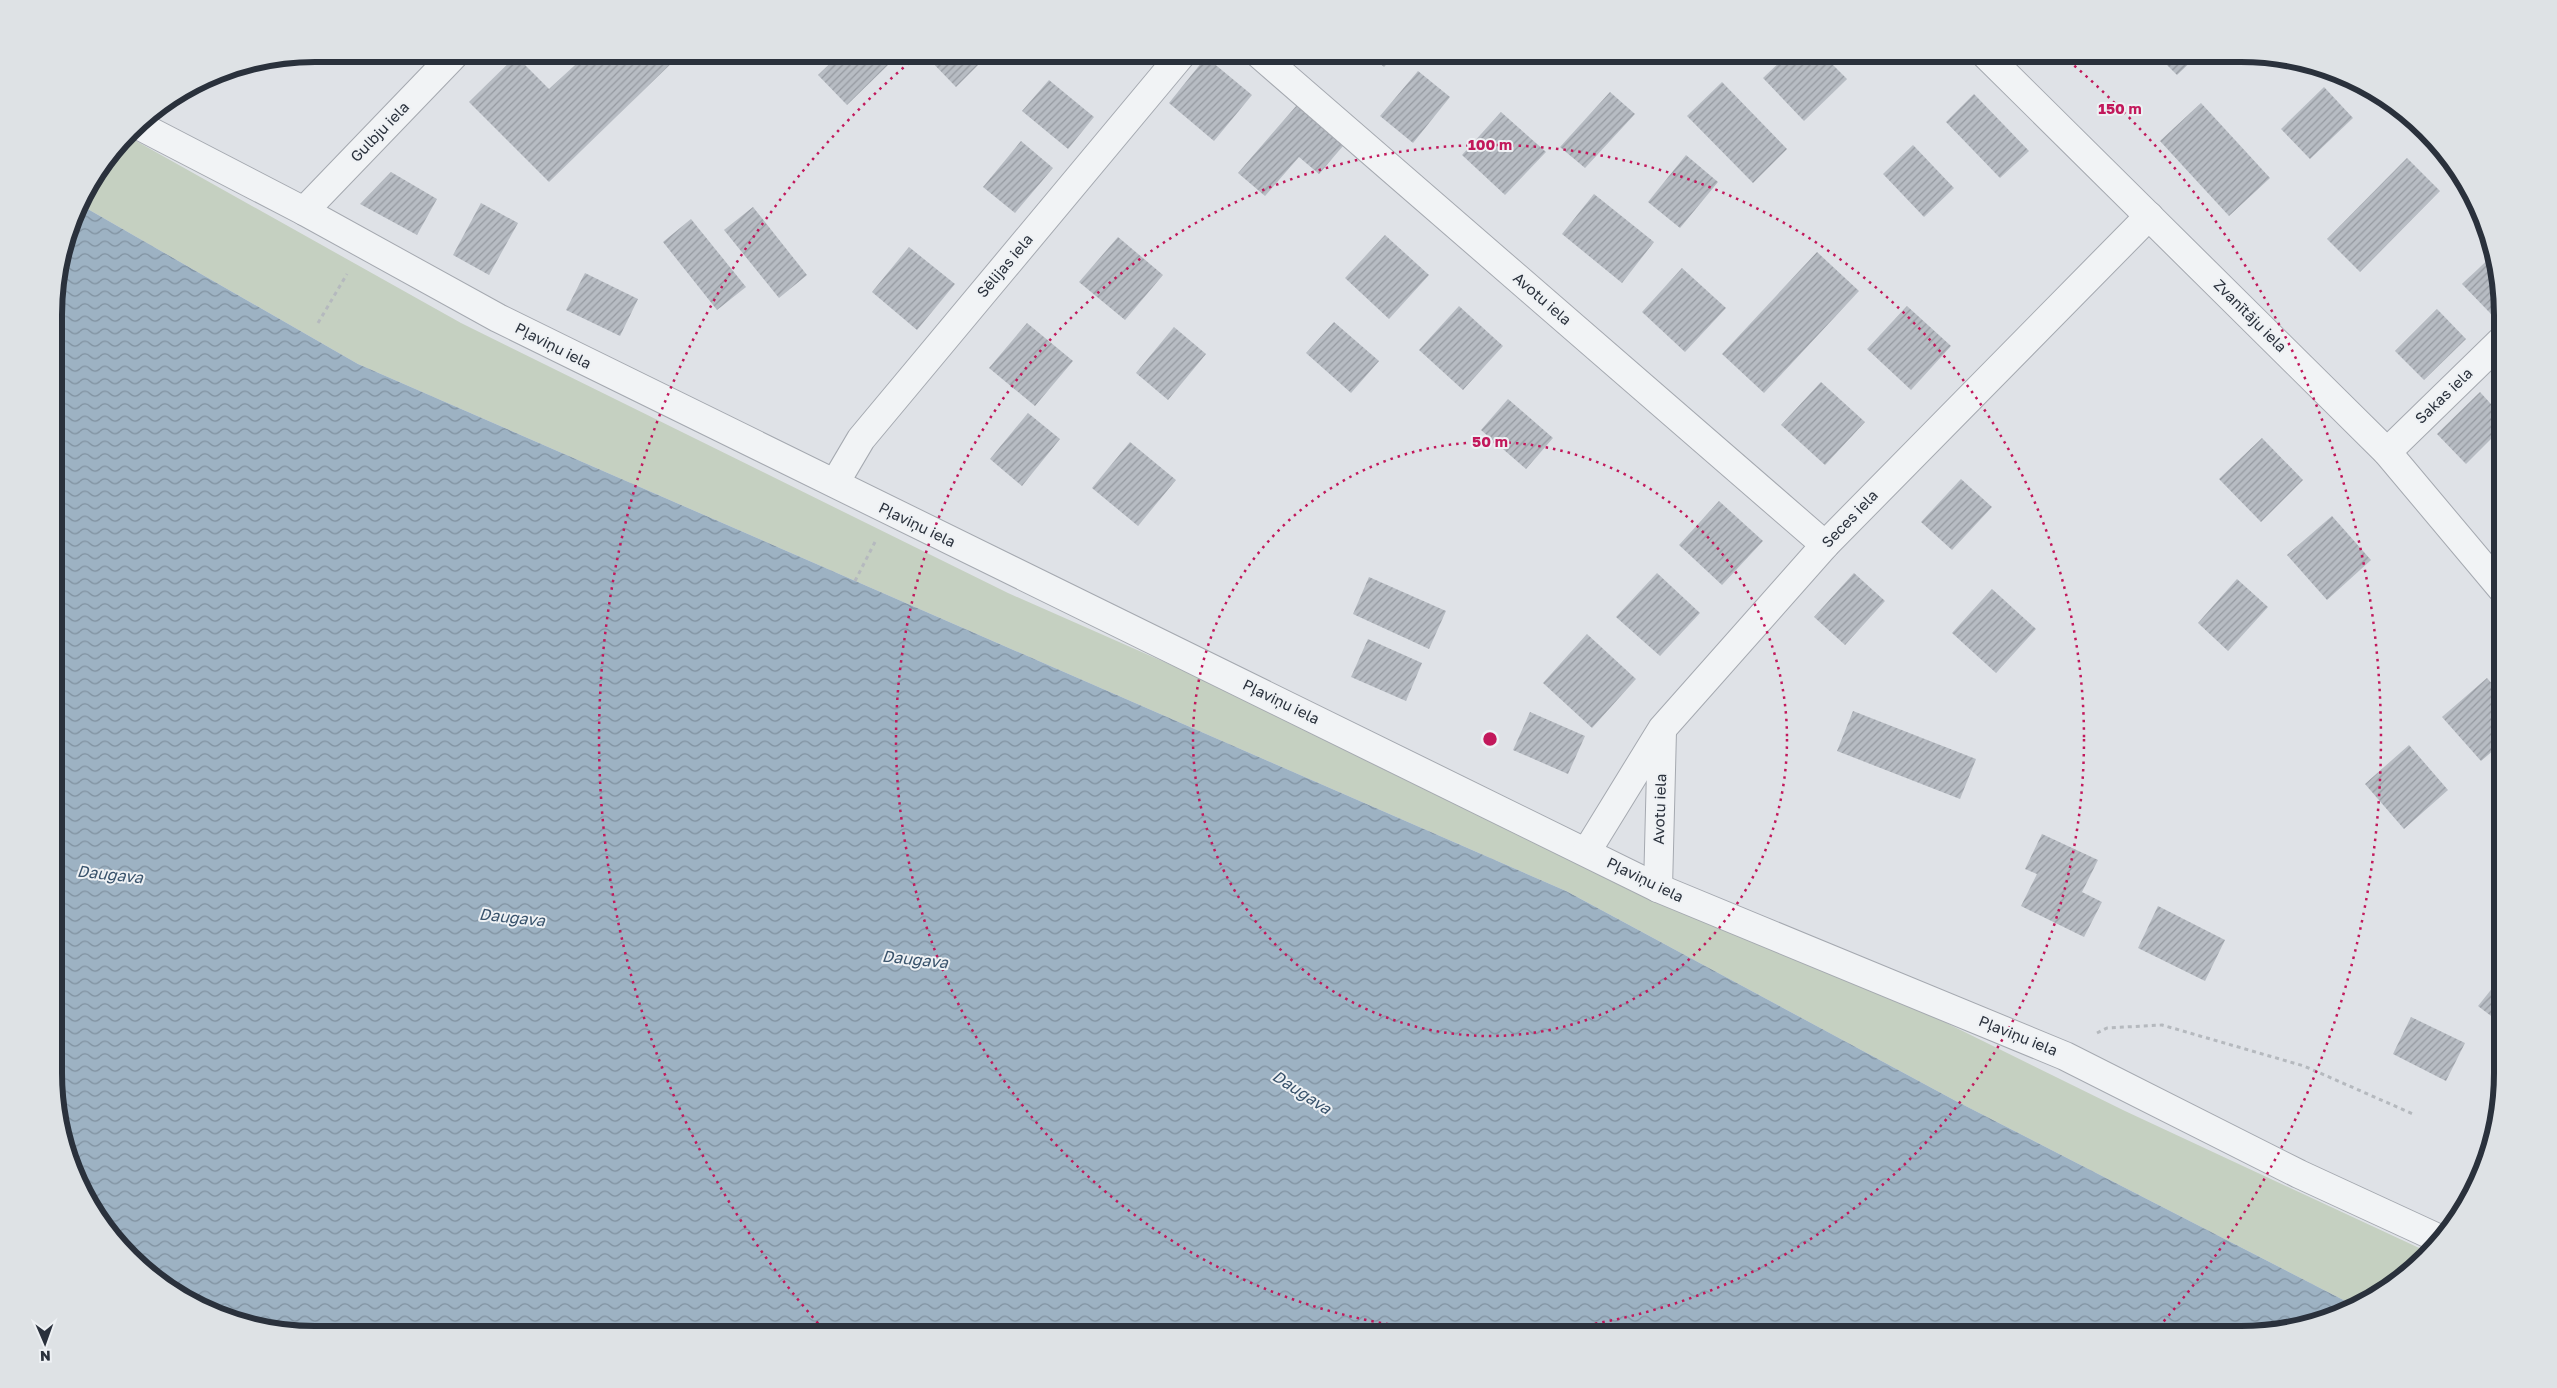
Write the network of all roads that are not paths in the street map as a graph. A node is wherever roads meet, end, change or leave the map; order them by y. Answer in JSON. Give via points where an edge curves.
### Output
{"nodes":[{"id":1,"x":447,"y":62,"type":"edge"},
{"id":2,"x":1175,"y":62,"type":"edge"},
{"id":3,"x":1268,"y":62,"type":"edge"},
{"id":4,"x":1992,"y":62,"type":"edge"},
{"id":5,"x":146,"y":128,"type":"edge"},
{"id":6,"x":304,"y":211,"type":"junction"},
{"id":7,"x":2149,"y":216,"type":"junction"},
{"id":8,"x":2494,"y":347,"type":"edge"},
{"id":9,"x":2387,"y":452,"type":"junction"},
{"id":10,"x":835,"y":483,"type":"junction"},
{"id":11,"x":1825,"y":545,"type":"junction"},
{"id":12,"x":2494,"y":579,"type":"edge"},
{"id":13,"x":1662,"y":729,"type":"junction"},
{"id":14,"x":1587,"y":852,"type":"junction"},
{"id":15,"x":1658,"y":888,"type":"junction"},
{"id":16,"x":2434,"y":1236,"type":"edge"}],
"edges":[{"from":1,"to":6,"type":"street","name":"Gulbju iela"},
{"from":2,"to":10,"type":"street","name":"Sēlijas iela","via":[[861,439]]},
{"from":3,"to":11,"type":"street","name":"Avotu iela"},
{"from":4,"to":7,"type":"street","name":"Zvanītāju iela"},
{"from":5,"to":6,"type":"street","name":"Pļaviņu iela"},
{"from":6,"to":10,"type":"street","name":"Pļaviņu iela","via":[[506,322]]},
{"from":7,"to":9,"type":"street","name":"Zvanītāju iela"},
{"from":7,"to":11,"type":"street","name":"Seces iela"},
{"from":8,"to":9,"type":"street","name":"Sakas iela"},
{"from":9,"to":12,"type":"street","name":"Zvanītāju iela"},
{"from":10,"to":14,"type":"street","name":"Pļaviņu iela"},
{"from":11,"to":13,"type":"street","name":"Seces iela"},
{"from":13,"to":14,"type":"street","name":"Seces iela"},
{"from":13,"to":15,"type":"street","name":"Avotu iela"},
{"from":14,"to":15,"type":"street","name":"Pļaviņu iela"},
{"from":15,"to":16,"type":"street","name":"Pļaviņu iela","via":[[2065,1056],[2299,1174]]}]}
